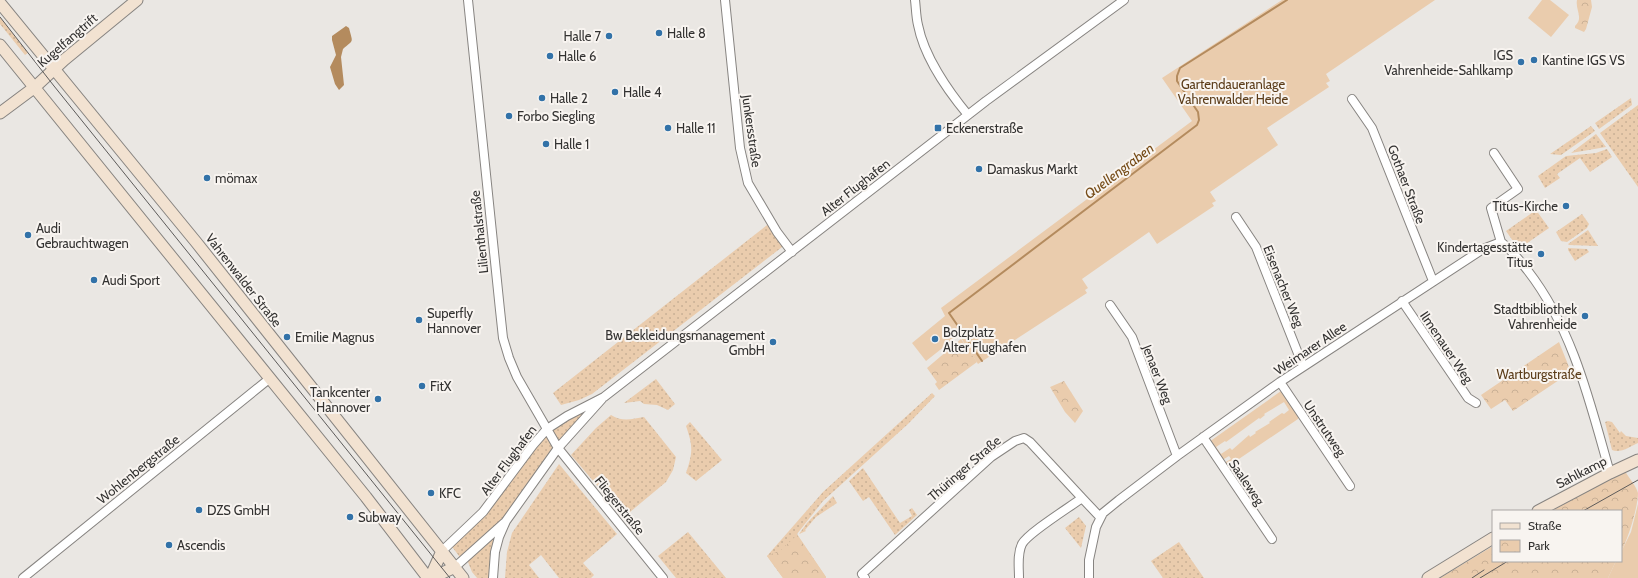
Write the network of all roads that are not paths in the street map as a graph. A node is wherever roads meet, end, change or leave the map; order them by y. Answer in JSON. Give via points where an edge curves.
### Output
{"nodes":[{"id":1,"x":137,"y":0,"type":"edge"},
{"id":2,"x":468,"y":0,"type":"edge"},
{"id":3,"x":726,"y":0,"type":"edge"},
{"id":4,"x":915,"y":0,"type":"edge"},
{"id":5,"x":1124,"y":0,"type":"edge"},
{"id":6,"x":0,"y":3,"type":"edge"},
{"id":7,"x":0,"y":45,"type":"edge"},
{"id":8,"x":54,"y":69,"type":"junction"},
{"id":9,"x":35,"y":87,"type":"junction"},
{"id":10,"x":1352,"y":99,"type":"dead end"},
{"id":11,"x":0,"y":113,"type":"edge"},
{"id":12,"x":968,"y":115,"type":"junction"},
{"id":13,"x":1494,"y":153,"type":"dead end"},
{"id":14,"x":1236,"y":217,"type":"dead end"},
{"id":15,"x":1501,"y":242,"type":"junction"},
{"id":16,"x":792,"y":252,"type":"junction"},
{"id":17,"x":1433,"y":281,"type":"junction"},
{"id":18,"x":1402,"y":301,"type":"junction"},
{"id":19,"x":1110,"y":305,"type":"dead end"},
{"id":20,"x":1303,"y":366,"type":"junction"},
{"id":21,"x":269,"y":380,"type":"junction"},
{"id":22,"x":1280,"y":382,"type":"junction"},
{"id":23,"x":604,"y":397,"type":"junction"},
{"id":24,"x":1476,"y":403,"type":"dead end"},
{"id":25,"x":547,"y":429,"type":"junction"},
{"id":26,"x":1203,"y":437,"type":"junction"},
{"id":27,"x":558,"y":448,"type":"junction"},
{"id":28,"x":1177,"y":456,"type":"junction"},
{"id":29,"x":1638,"y":460,"type":"edge"},
{"id":30,"x":1610,"y":473,"type":"junction"},
{"id":31,"x":1350,"y":486,"type":"dead end"},
{"id":32,"x":1082,"y":498,"type":"junction"},
{"id":33,"x":1540,"y":510,"type":"edge"},
{"id":34,"x":1100,"y":517,"type":"junction"},
{"id":35,"x":506,"y":521,"type":"junction"},
{"id":36,"x":1492,"y":539,"type":"edge"},
{"id":37,"x":1272,"y":540,"type":"dead end"},
{"id":38,"x":442,"y":551,"type":"junction"},
{"id":39,"x":455,"y":567,"type":"junction"},
{"id":40,"x":23,"y":578,"type":"edge"},
{"id":41,"x":430,"y":578,"type":"edge"},
{"id":42,"x":463,"y":578,"type":"edge"},
{"id":43,"x":493,"y":578,"type":"edge"},
{"id":44,"x":663,"y":578,"type":"edge"},
{"id":45,"x":865,"y":578,"type":"edge"},
{"id":46,"x":1019,"y":578,"type":"edge"},
{"id":47,"x":1089,"y":578,"type":"edge"},
{"id":48,"x":1428,"y":578,"type":"edge"}],
"edges":[{"from":1,"to":8,"type":"main road","name":"Kugelfangtrift"},
{"from":2,"to":25,"type":"street","name":"Lilienthalstraße","via":[[503,338],[517,377]]},
{"from":3,"to":16,"type":"street","name":"Junkersstraße","via":[[740,148],[748,183]]},
{"from":4,"to":12,"type":"street","via":[[918,26],[929,54],[947,87]]},
{"from":5,"to":12,"type":"street","name":"Alter Flughafen"},
{"from":6,"to":8,"type":"main road","name":"Vahrenwalder Straße"},
{"from":7,"to":9,"type":"main road"},
{"from":8,"to":9,"type":"main road","name":"Kugelfangtrift"},
{"from":8,"to":38,"type":"main road","name":"Vahrenwalder Straße","via":[[196,242]]},
{"from":9,"to":11,"type":"main road","name":"Kugelfangtrift"},
{"from":9,"to":21,"type":"main road"},
{"from":10,"to":17,"type":"street","name":"Gothaer Straße","via":[[1372,128]]},
{"from":12,"to":16,"type":"street","name":"Alter Flughafen"},
{"from":13,"to":15,"type":"street","via":[[1518,190],[1491,208]]},
{"from":14,"to":20,"type":"street","name":"Eisenacher Weg","via":[[1256,247]]},
{"from":15,"to":17,"type":"street","name":"Weimarer Allee","via":[[1483,249]]},
{"from":15,"to":30,"type":"street","via":[[1508,247],[1541,288],[1555,313],[1578,364]]},
{"from":16,"to":23,"type":"street","name":"Alter Flughafen"},
{"from":17,"to":18,"type":"street","name":"Weimarer Allee"},
{"from":18,"to":20,"type":"street","name":"Weimarer Allee"},
{"from":18,"to":24,"type":"street","name":"Ilmenauer Weg","via":[[1468,398]]},
{"from":19,"to":28,"type":"street","name":"Jenaer Weg","via":[[1132,337]]},
{"from":20,"to":22,"type":"street","name":"Weimarer Allee"},
{"from":21,"to":40,"type":"street","name":"Wohlenbergstraße"},
{"from":21,"to":41,"type":"main road"},
{"from":22,"to":26,"type":"street","name":"Weimarer Allee"},
{"from":22,"to":31,"type":"street","name":"Unstrutweg"},
{"from":23,"to":25,"type":"street","name":"Alter Flughafen"},
{"from":23,"to":27,"type":"street","name":"Alter Flughafen"},
{"from":25,"to":27,"type":"street","name":"Lilienthalstraße"},
{"from":25,"to":38,"type":"street","name":"Alter Flughafen","via":[[483,512]]},
{"from":26,"to":28,"type":"street","name":"Weimarer Allee"},
{"from":26,"to":37,"type":"street","name":"Saaleweg"},
{"from":27,"to":35,"type":"street","name":"Alter Flughafen"},
{"from":27,"to":44,"type":"street","name":"Fliegerstraße"},
{"from":28,"to":34,"type":"street","name":"Weimarer Allee"},
{"from":29,"to":30,"type":"main road","name":"Sahlkamp"},
{"from":30,"to":33,"type":"main road","name":"Sahlkamp"},
{"from":32,"to":34,"type":"street","name":"Thüringer Straße"},
{"from":32,"to":45,"type":"street","name":"Thüringer Straße","via":[[1030,442],[1024,438],[1015,440],[990,457],[862,574]]},
{"from":32,"to":46,"type":"street","via":[[1030,535],[1022,544]]},
{"from":34,"to":47,"type":"street","via":[[1089,560]]},
{"from":35,"to":39,"type":"street","name":"Alter Flughafen"},
{"from":35,"to":43,"type":"street","name":"Alter Flughafen","via":[[495,552]]},
{"from":36,"to":48,"type":"main road"},
{"from":38,"to":39,"type":"main road","name":"Vahrenwalder Straße"},
{"from":38,"to":41,"type":"main road"},
{"from":39,"to":41,"type":"main road"},
{"from":39,"to":42,"type":"main road","name":"Vahrenwalder Straße"}]}
